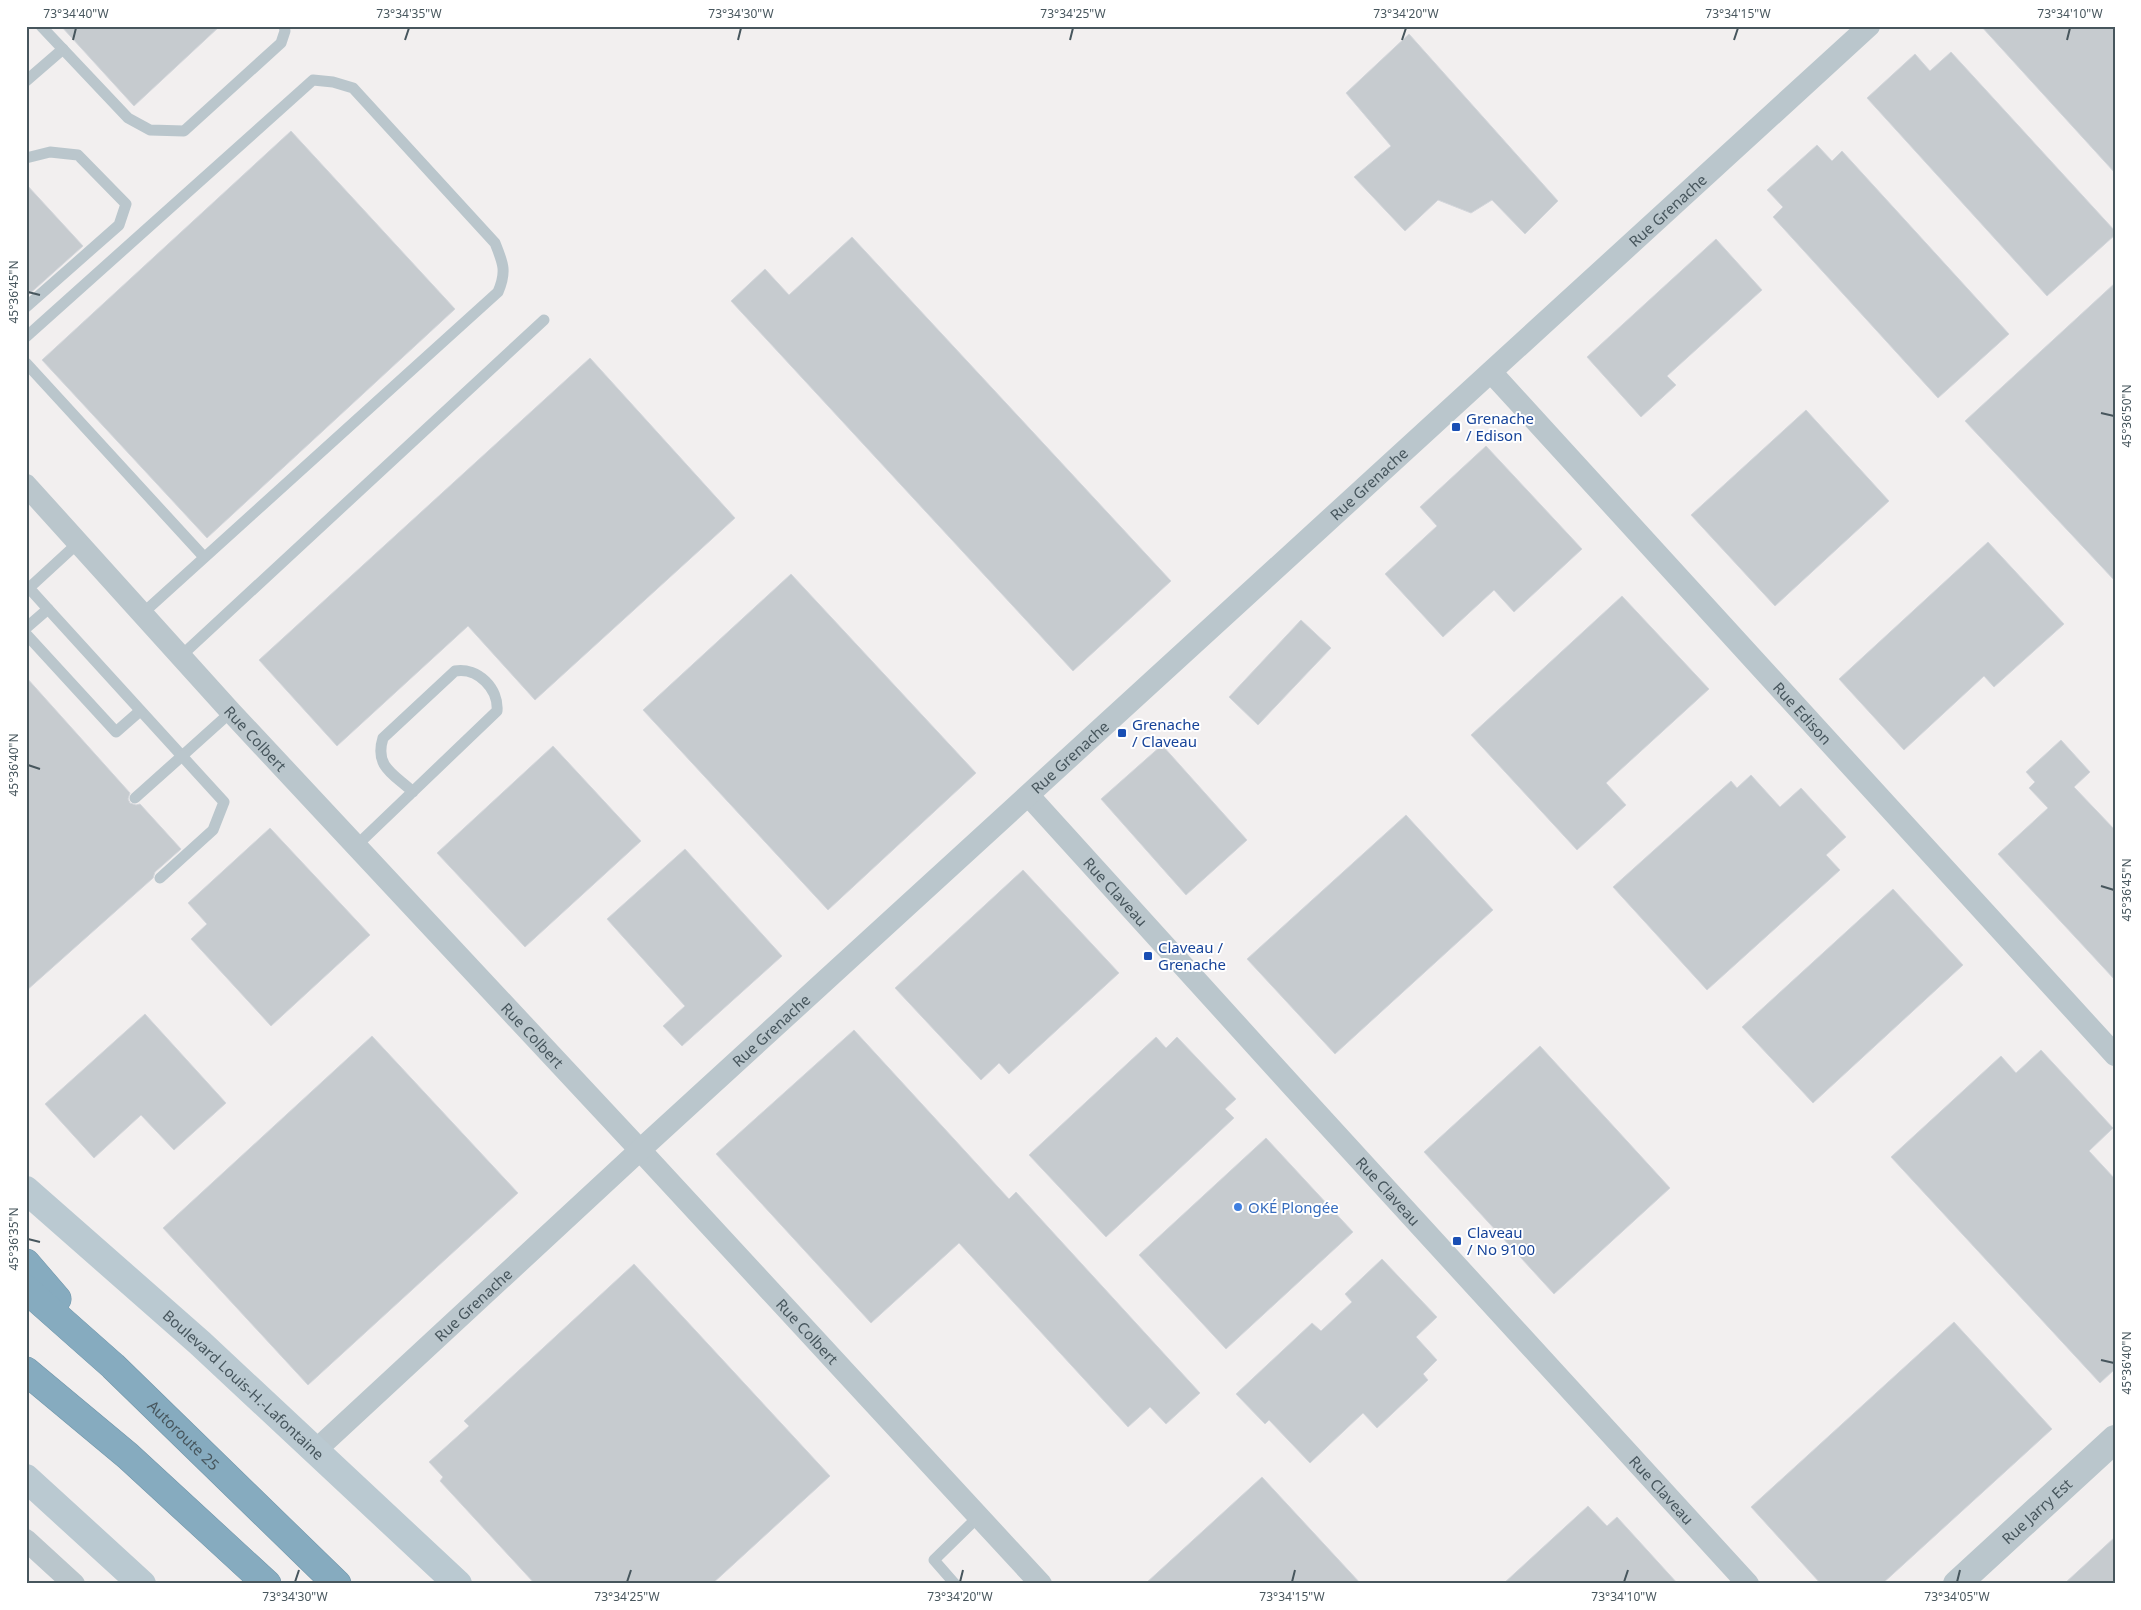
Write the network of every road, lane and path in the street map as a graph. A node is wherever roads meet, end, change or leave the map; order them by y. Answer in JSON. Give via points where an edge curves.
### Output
{"nodes":[{"id":1,"x":41,"y":26,"type":"edge"},
{"id":2,"x":284,"y":26,"type":"edge"},
{"id":3,"x":1869,"y":26,"type":"edge"},
{"id":4,"x":63,"y":49,"type":"junction"},
{"id":5,"x":26,"y":81,"type":"edge"},
{"id":6,"x":26,"y":158,"type":"edge"},
{"id":7,"x":26,"y":307,"type":"edge"},
{"id":8,"x":544,"y":320,"type":"dead end"},
{"id":9,"x":26,"y":337,"type":"edge"},
{"id":10,"x":26,"y":364,"type":"edge"},
{"id":11,"x":1490,"y":372,"type":"junction"},
{"id":12,"x":26,"y":485,"type":"edge"},
{"id":13,"x":78,"y":543,"type":"junction"},
{"id":14,"x":204,"y":558,"type":"junction"},
{"id":15,"x":27,"y":588,"type":"edge"},
{"id":16,"x":48,"y":609,"type":"junction"},
{"id":17,"x":142,"y":614,"type":"junction"},
{"id":18,"x":26,"y":628,"type":"edge"},
{"id":19,"x":26,"y":634,"type":"edge"},
{"id":20,"x":181,"y":656,"type":"junction"},
{"id":21,"x":140,"y":711,"type":"junction"},
{"id":22,"x":232,"y":712,"type":"junction"},
{"id":23,"x":182,"y":756,"type":"junction"},
{"id":24,"x":413,"y":792,"type":"junction"},
{"id":25,"x":1029,"y":796,"type":"junction"},
{"id":26,"x":135,"y":798,"type":"dead end"},
{"id":27,"x":356,"y":846,"type":"junction"},
{"id":28,"x":160,"y":878,"type":"dead end"},
{"id":29,"x":2115,"y":1055,"type":"edge"},
{"id":30,"x":640,"y":1150,"type":"junction"},
{"id":31,"x":26,"y":1190,"type":"edge"},
{"id":32,"x":26,"y":1263,"type":"edge"},
{"id":33,"x":26,"y":1289,"type":"edge"},
{"id":34,"x":113,"y":1366,"type":"junction"},
{"id":35,"x":26,"y":1371,"type":"edge"},
{"id":36,"x":26,"y":1392,"type":"edge"},
{"id":37,"x":2115,"y":1439,"type":"edge"},
{"id":38,"x":316,"y":1450,"type":"junction"},
{"id":39,"x":128,"y":1456,"type":"junction"},
{"id":40,"x":26,"y":1478,"type":"edge"},
{"id":41,"x":979,"y":1516,"type":"junction"},
{"id":42,"x":26,"y":1540,"type":"edge"},
{"id":43,"x":74,"y":1584,"type":"edge"},
{"id":44,"x":142,"y":1584,"type":"edge"},
{"id":45,"x":267,"y":1584,"type":"edge"},
{"id":46,"x":337,"y":1584,"type":"edge"},
{"id":47,"x":458,"y":1584,"type":"edge"},
{"id":48,"x":954,"y":1584,"type":"edge"},
{"id":49,"x":1041,"y":1584,"type":"edge"},
{"id":50,"x":1748,"y":1584,"type":"edge"},
{"id":51,"x":1957,"y":1584,"type":"edge"}],
"edges":[{"from":1,"to":4,"type":"lane"},
{"from":2,"to":4,"type":"lane","via":[[281,43],[184,131],[150,130],[128,118]]},
{"from":3,"to":11,"type":"street","name":"Rue Grenache"},
{"from":4,"to":5,"type":"lane"},
{"from":6,"to":7,"type":"lane","via":[[50,152],[78,155],[126,204],[119,225]]},
{"from":8,"to":20,"type":"lane"},
{"from":9,"to":14,"type":"lane","via":[[314,80],[353,88],[495,243],[504,264],[504,278],[498,292]]},
{"from":10,"to":14,"type":"lane"},
{"from":11,"to":25,"type":"street","name":"Rue Grenache"},
{"from":11,"to":29,"type":"street","name":"Rue Edison"},
{"from":12,"to":13,"type":"street","name":"Rue Colbert"},
{"from":13,"to":15,"type":"lane"},
{"from":13,"to":17,"type":"street","name":"Rue Colbert"},
{"from":14,"to":17,"type":"lane"},
{"from":15,"to":16,"type":"lane"},
{"from":16,"to":18,"type":"lane"},
{"from":16,"to":21,"type":"lane"},
{"from":17,"to":20,"type":"street","name":"Rue Colbert"},
{"from":19,"to":21,"type":"lane","via":[[116,732]]},
{"from":20,"to":22,"type":"street","name":"Rue Colbert"},
{"from":21,"to":23,"type":"lane"},
{"from":22,"to":23,"type":"lane"},
{"from":22,"to":27,"type":"street","name":"Rue Colbert"},
{"from":23,"to":26,"type":"lane"},
{"from":23,"to":28,"type":"lane","via":[[224,802],[213,830]]},
{"from":24,"to":24,"type":"lane","via":[[497,711],[495,694],[476,673],[456,671],[382,738],[381,762]]},
{"from":24,"to":27,"type":"lane"},
{"from":25,"to":30,"type":"street","name":"Rue Grenache"},
{"from":25,"to":50,"type":"street","name":"Rue Claveau"},
{"from":27,"to":30,"type":"street","name":"Rue Colbert"},
{"from":30,"to":38,"type":"street","name":"Rue Grenache"},
{"from":30,"to":41,"type":"street","name":"Rue Colbert"},
{"from":31,"to":38,"type":"main road","name":"Boulevard Louis-H.-Lafontaine"},
{"from":32,"to":34,"type":"highway"},
{"from":33,"to":34,"type":"highway","name":"Autoroute 25"},
{"from":34,"to":46,"type":"highway","name":"Autoroute 25"},
{"from":35,"to":39,"type":"highway"},
{"from":36,"to":39,"type":"highway"},
{"from":37,"to":51,"type":"street","name":"Rue Jarry Est"},
{"from":38,"to":47,"type":"main road","name":"Boulevard Louis-H.-Lafontaine"},
{"from":39,"to":45,"type":"highway"},
{"from":40,"to":44,"type":"main road"},
{"from":41,"to":48,"type":"lane","via":[[934,1560]]},
{"from":41,"to":49,"type":"street","name":"Rue Colbert"},
{"from":42,"to":43,"type":"street"}]}
